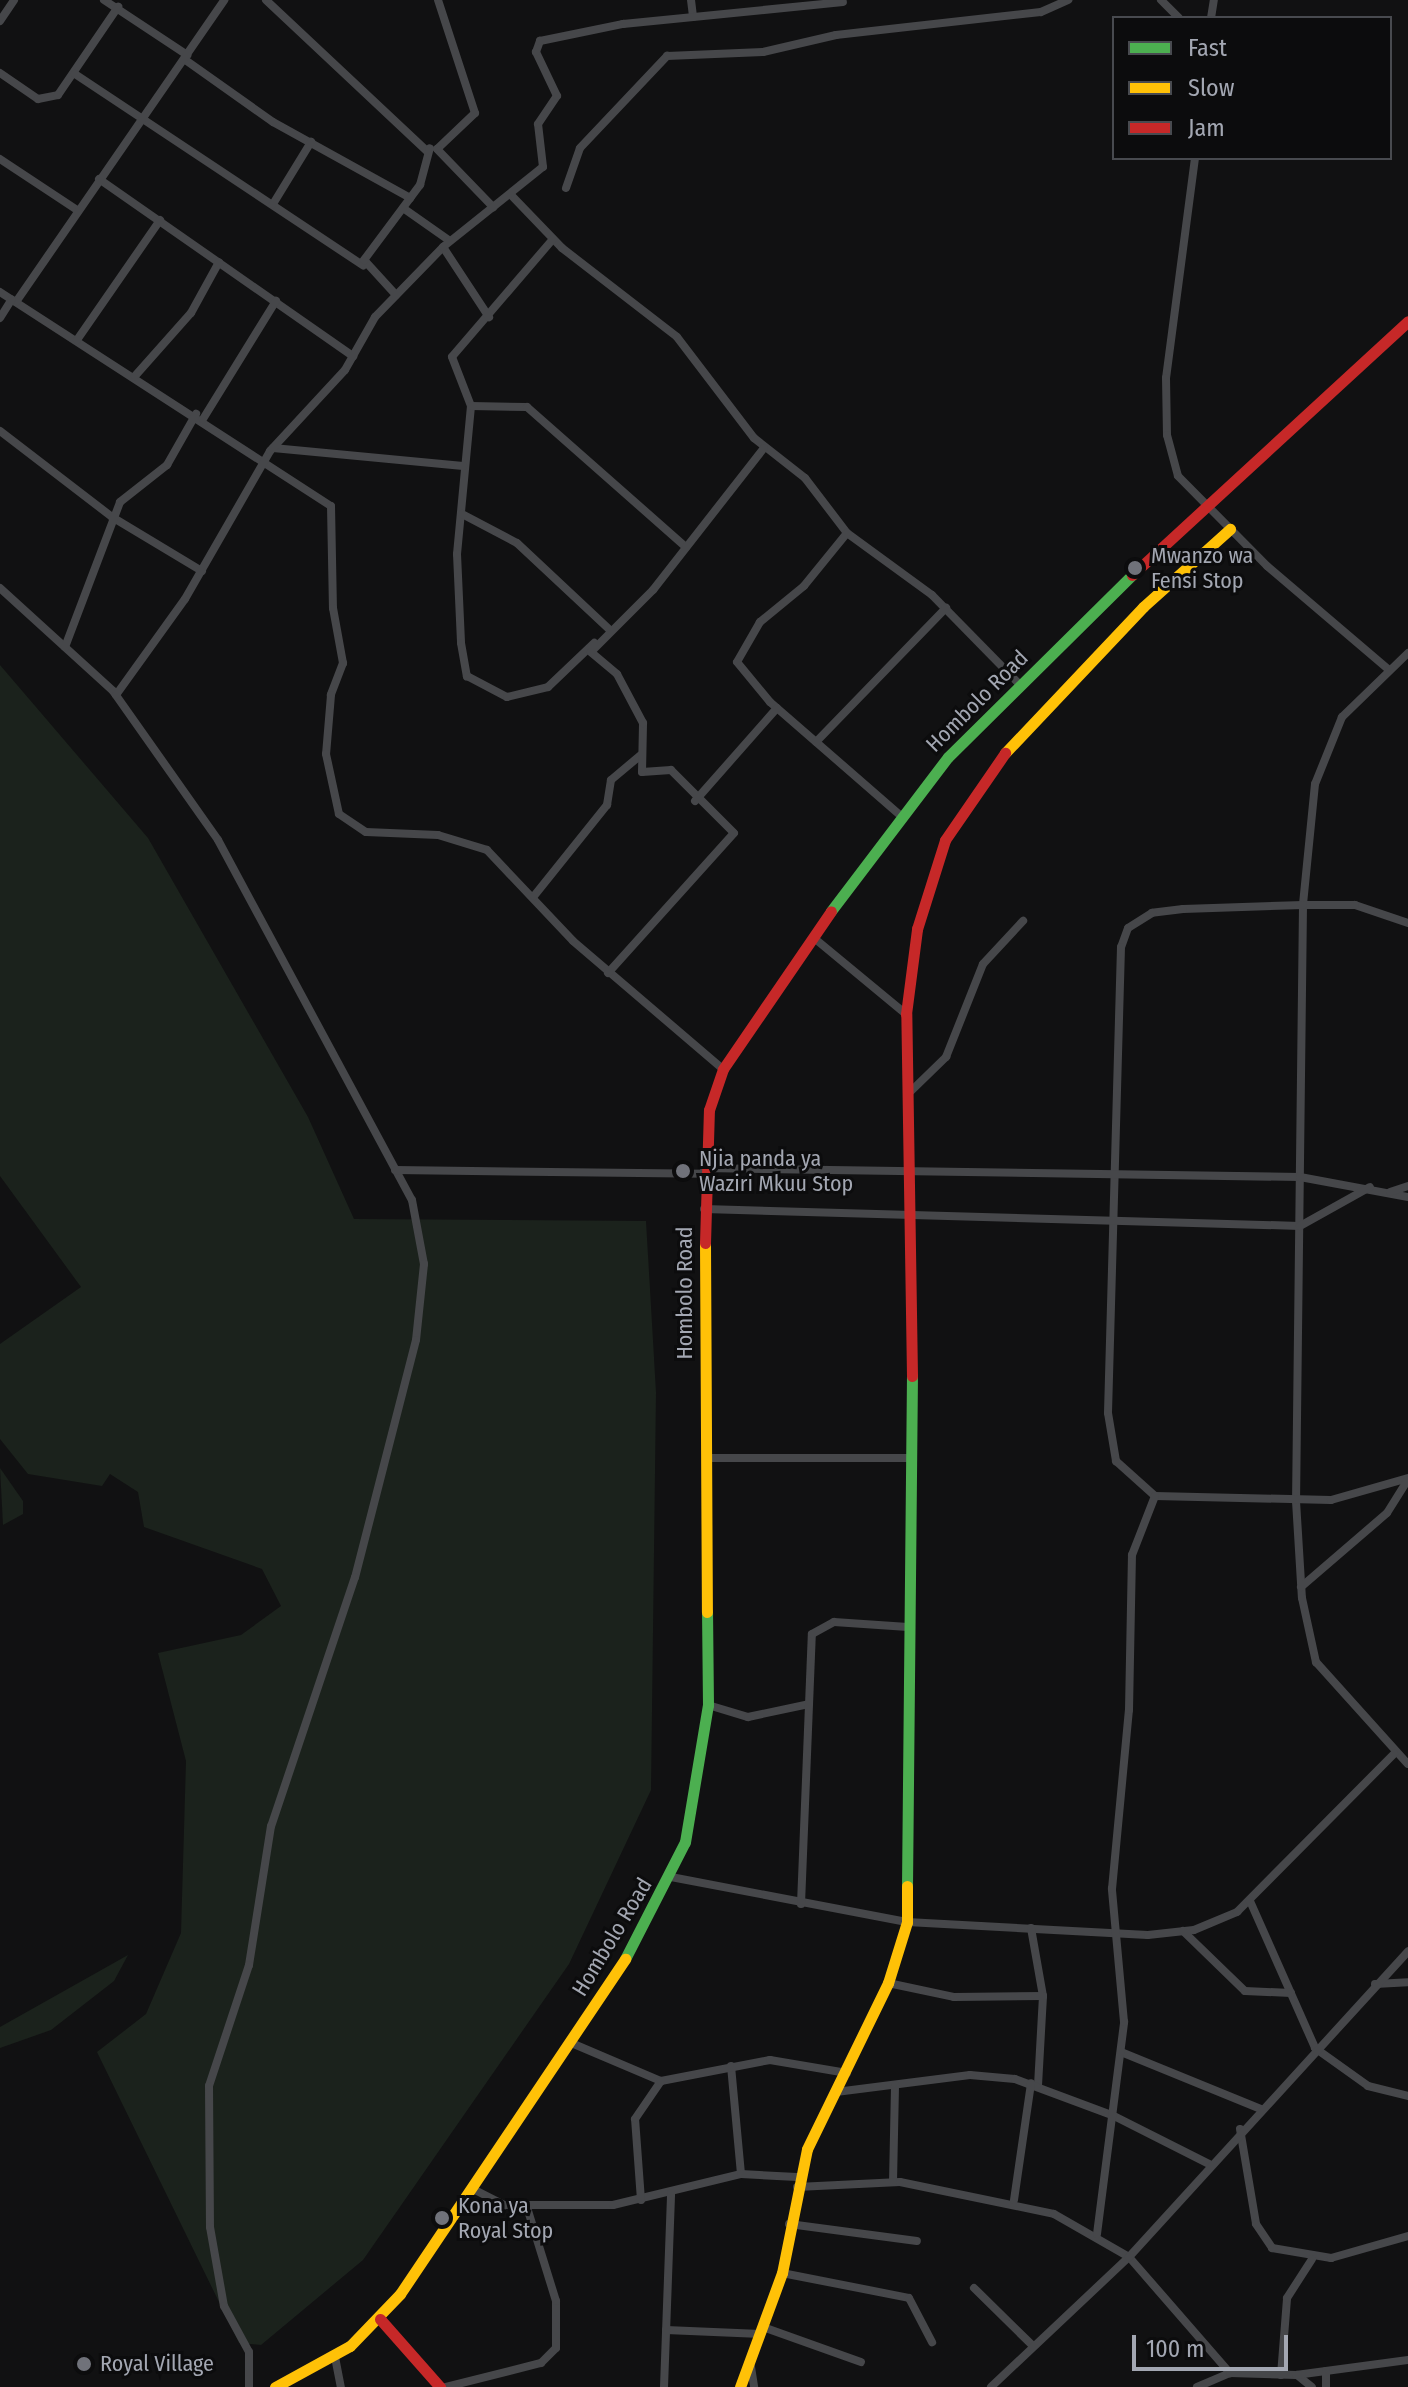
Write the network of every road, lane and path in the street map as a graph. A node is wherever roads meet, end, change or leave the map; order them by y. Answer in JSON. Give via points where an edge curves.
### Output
{"nodes":[{"id":1,"x":14,"y":0,"type":"edge"},
{"id":2,"x":104,"y":0,"type":"edge"},
{"id":3,"x":224,"y":0,"type":"edge"},
{"id":4,"x":266,"y":0,"type":"edge"},
{"id":5,"x":438,"y":0,"type":"edge"},
{"id":6,"x":691,"y":0,"type":"edge"},
{"id":7,"x":1068,"y":0,"type":"edge"},
{"id":8,"x":1161,"y":0,"type":"edge"},
{"id":9,"x":843,"y":2,"type":"dead end"},
{"id":10,"x":118,"y":7,"type":"junction"},
{"id":11,"x":1177,"y":16,"type":"edge"},
{"id":12,"x":693,"y":17,"type":"junction"},
{"id":13,"x":0,"y":21,"type":"edge"},
{"id":14,"x":186,"y":57,"type":"junction"},
{"id":15,"x":0,"y":73,"type":"edge"},
{"id":16,"x":75,"y":74,"type":"junction"},
{"id":17,"x":142,"y":120,"type":"junction"},
{"id":18,"x":440,"y":141,"type":"junction"},
{"id":19,"x":311,"y":142,"type":"junction"},
{"id":20,"x":427,"y":151,"type":"junction"},
{"id":21,"x":0,"y":159,"type":"edge"},
{"id":22,"x":1195,"y":160,"type":"edge"},
{"id":23,"x":99,"y":179,"type":"junction"},
{"id":24,"x":566,"y":188,"type":"dead end"},
{"id":25,"x":512,"y":196,"type":"junction"},
{"id":26,"x":410,"y":198,"type":"junction"},
{"id":27,"x":273,"y":204,"type":"junction"},
{"id":28,"x":493,"y":207,"type":"junction"},
{"id":29,"x":403,"y":208,"type":"junction"},
{"id":30,"x":77,"y":210,"type":"junction"},
{"id":31,"x":160,"y":220,"type":"junction"},
{"id":32,"x":553,"y":239,"type":"junction"},
{"id":33,"x":446,"y":244,"type":"junction"},
{"id":34,"x":219,"y":262,"type":"junction"},
{"id":35,"x":363,"y":265,"type":"junction"},
{"id":36,"x":0,"y":292,"type":"edge"},
{"id":37,"x":396,"y":295,"type":"junction"},
{"id":38,"x":14,"y":301,"type":"junction"},
{"id":39,"x":276,"y":301,"type":"junction"},
{"id":40,"x":489,"y":317,"type":"junction"},
{"id":41,"x":0,"y":318,"type":"edge"},
{"id":42,"x":1408,"y":321,"type":"edge"},
{"id":43,"x":77,"y":340,"type":"junction"},
{"id":44,"x":353,"y":356,"type":"junction"},
{"id":45,"x":135,"y":376,"type":"junction"},
{"id":46,"x":471,"y":406,"type":"junction"},
{"id":47,"x":200,"y":416,"type":"junction"},
{"id":48,"x":0,"y":431,"type":"edge"},
{"id":49,"x":273,"y":448,"type":"junction"},
{"id":50,"x":764,"y":448,"type":"junction"},
{"id":51,"x":266,"y":458,"type":"junction"},
{"id":52,"x":463,"y":466,"type":"junction"},
{"id":53,"x":1205,"y":508,"type":"junction"},
{"id":54,"x":462,"y":514,"type":"junction"},
{"id":55,"x":112,"y":517,"type":"junction"},
{"id":56,"x":1230,"y":529,"type":"junction"},
{"id":57,"x":847,"y":533,"type":"junction"},
{"id":58,"x":686,"y":547,"type":"junction"},
{"id":59,"x":202,"y":571,"type":"junction"},
{"id":60,"x":0,"y":588,"type":"edge"},
{"id":61,"x":946,"y":608,"type":"junction"},
{"id":62,"x":609,"y":629,"type":"junction"},
{"id":63,"x":598,"y":641,"type":"junction"},
{"id":64,"x":65,"y":647,"type":"junction"},
{"id":65,"x":1408,"y":653,"type":"edge"},
{"id":66,"x":1389,"y":670,"type":"junction"},
{"id":67,"x":1020,"y":685,"type":"junction"},
{"id":68,"x":116,"y":695,"type":"junction"},
{"id":69,"x":777,"y":708,"type":"junction"},
{"id":70,"x":816,"y":742,"type":"junction"},
{"id":71,"x":640,"y":756,"type":"junction"},
{"id":72,"x":695,"y":801,"type":"junction"},
{"id":73,"x":899,"y":814,"type":"junction"},
{"id":74,"x":534,"y":896,"type":"junction"},
{"id":75,"x":1303,"y":905,"type":"junction"},
{"id":76,"x":1023,"y":921,"type":"dead end"},
{"id":77,"x":1408,"y":923,"type":"edge"},
{"id":78,"x":814,"y":938,"type":"junction"},
{"id":79,"x":608,"y":973,"type":"junction"},
{"id":80,"x":906,"y":1014,"type":"junction"},
{"id":81,"x":723,"y":1069,"type":"junction"},
{"id":82,"x":909,"y":1093,"type":"junction"},
{"id":83,"x":395,"y":1170,"type":"junction"},
{"id":84,"x":704,"y":1171,"type":"junction"},
{"id":85,"x":914,"y":1171,"type":"junction"},
{"id":86,"x":1118,"y":1174,"type":"junction"},
{"id":87,"x":1300,"y":1177,"type":"junction"},
{"id":88,"x":1408,"y":1186,"type":"edge"},
{"id":89,"x":1370,"y":1187,"type":"junction"},
{"id":90,"x":1390,"y":1192,"type":"junction"},
{"id":91,"x":1408,"y":1197,"type":"edge"},
{"id":92,"x":704,"y":1209,"type":"junction"},
{"id":93,"x":914,"y":1219,"type":"junction"},
{"id":94,"x":1118,"y":1223,"type":"junction"},
{"id":95,"x":1300,"y":1226,"type":"junction"},
{"id":96,"x":706,"y":1458,"type":"junction"},
{"id":97,"x":908,"y":1458,"type":"junction"},
{"id":98,"x":1408,"y":1478,"type":"edge"},
{"id":99,"x":1155,"y":1496,"type":"junction"},
{"id":100,"x":1296,"y":1501,"type":"junction"},
{"id":101,"x":1301,"y":1587,"type":"junction"},
{"id":102,"x":908,"y":1627,"type":"junction"},
{"id":103,"x":809,"y":1704,"type":"junction"},
{"id":104,"x":708,"y":1705,"type":"junction"},
{"id":105,"x":1394,"y":1754,"type":"junction"},
{"id":106,"x":1408,"y":1764,"type":"edge"},
{"id":107,"x":671,"y":1877,"type":"junction"},
{"id":108,"x":1250,"y":1901,"type":"junction"},
{"id":109,"x":801,"y":1904,"type":"junction"},
{"id":110,"x":907,"y":1922,"type":"junction"},
{"id":111,"x":1031,"y":1928,"type":"junction"},
{"id":112,"x":1183,"y":1931,"type":"junction"},
{"id":113,"x":1117,"y":1933,"type":"junction"},
{"id":114,"x":1408,"y":1951,"type":"edge"},
{"id":115,"x":1408,"y":1982,"type":"edge"},
{"id":116,"x":888,"y":1983,"type":"junction"},
{"id":117,"x":1375,"y":1984,"type":"junction"},
{"id":118,"x":1291,"y":1993,"type":"junction"},
{"id":119,"x":1043,"y":1996,"type":"junction"},
{"id":120,"x":569,"y":2042,"type":"junction"},
{"id":121,"x":1315,"y":2048,"type":"junction"},
{"id":122,"x":1121,"y":2052,"type":"junction"},
{"id":123,"x":731,"y":2066,"type":"junction"},
{"id":124,"x":847,"y":2073,"type":"junction"},
{"id":125,"x":661,"y":2081,"type":"junction"},
{"id":126,"x":1034,"y":2084,"type":"junction"},
{"id":127,"x":895,"y":2085,"type":"junction"},
{"id":128,"x":836,"y":2092,"type":"junction"},
{"id":129,"x":1408,"y":2096,"type":"edge"},
{"id":130,"x":1261,"y":2109,"type":"junction"},
{"id":131,"x":1112,"y":2115,"type":"junction"},
{"id":132,"x":1240,"y":2129,"type":"junction"},
{"id":133,"x":1209,"y":2164,"type":"junction"},
{"id":134,"x":741,"y":2174,"type":"junction"},
{"id":135,"x":797,"y":2182,"type":"junction"},
{"id":136,"x":893,"y":2182,"type":"junction"},
{"id":137,"x":471,"y":2188,"type":"junction"},
{"id":138,"x":671,"y":2193,"type":"junction"},
{"id":139,"x":641,"y":2200,"type":"junction"},
{"id":140,"x":1014,"y":2200,"type":"junction"},
{"id":141,"x":526,"y":2204,"type":"junction"},
{"id":142,"x":788,"y":2224,"type":"junction"},
{"id":143,"x":1097,"y":2234,"type":"junction"},
{"id":144,"x":1408,"y":2236,"type":"edge"},
{"id":145,"x":917,"y":2241,"type":"dead end"},
{"id":146,"x":1129,"y":2257,"type":"junction"},
{"id":147,"x":1312,"y":2259,"type":"junction"},
{"id":148,"x":782,"y":2273,"type":"junction"},
{"id":149,"x":974,"y":2288,"type":"dead end"},
{"id":150,"x":380,"y":2319,"type":"junction"},
{"id":151,"x":666,"y":2330,"type":"junction"},
{"id":152,"x":762,"y":2330,"type":"junction"},
{"id":153,"x":932,"y":2342,"type":"dead end"},
{"id":154,"x":1033,"y":2346,"type":"junction"},
{"id":155,"x":335,"y":2357,"type":"junction"},
{"id":156,"x":1408,"y":2360,"type":"edge"},
{"id":157,"x":861,"y":2362,"type":"dead end"},
{"id":158,"x":751,"y":2367,"type":"junction"},
{"id":159,"x":1326,"y":2371,"type":"junction"},
{"id":160,"x":1230,"y":2373,"type":"junction"},
{"id":161,"x":1281,"y":2375,"type":"junction"},
{"id":162,"x":1296,"y":2375,"type":"junction"},
{"id":163,"x":249,"y":2387,"type":"edge"},
{"id":164,"x":275,"y":2387,"type":"edge"},
{"id":165,"x":341,"y":2387,"type":"edge"},
{"id":166,"x":443,"y":2387,"type":"edge"},
{"id":167,"x":664,"y":2387,"type":"edge"},
{"id":168,"x":740,"y":2387,"type":"edge"},
{"id":169,"x":754,"y":2387,"type":"edge"},
{"id":170,"x":991,"y":2387,"type":"edge"},
{"id":171,"x":1197,"y":2387,"type":"edge"},
{"id":172,"x":1312,"y":2387,"type":"edge"},
{"id":173,"x":1326,"y":2387,"type":"edge"}],
"edges":[{"from":1,"to":13,"type":"street"},
{"from":2,"to":10,"type":"street"},
{"from":3,"to":14,"type":"street"},
{"from":4,"to":20,"type":"street"},
{"from":5,"to":18,"type":"street","via":[[475,113],[464,131]]},
{"from":6,"to":12,"type":"street"},
{"from":7,"to":24,"type":"street","via":[[1041,12],[836,35],[763,52],[667,56],[580,148]]},
{"from":8,"to":11,"type":"street"},
{"from":9,"to":12,"type":"street"},
{"from":10,"to":14,"type":"street"},
{"from":10,"to":16,"type":"street"},
{"from":12,"to":25,"type":"street","via":[[540,41],[536,52],[557,96],[538,124],[546,160]]},
{"from":14,"to":17,"type":"street"},
{"from":14,"to":19,"type":"street"},
{"from":15,"to":16,"type":"street","via":[[49,100]]},
{"from":16,"to":17,"type":"street"},
{"from":17,"to":23,"type":"street"},
{"from":17,"to":27,"type":"street"},
{"from":18,"to":20,"type":"street"},
{"from":18,"to":28,"type":"street","via":[[443,161]]},
{"from":19,"to":26,"type":"street"},
{"from":19,"to":27,"type":"street"},
{"from":20,"to":26,"type":"street"},
{"from":21,"to":30,"type":"street"},
{"from":22,"to":53,"type":"street","via":[[1166,378],[1167,435],[1178,476]]},
{"from":23,"to":30,"type":"street"},
{"from":23,"to":31,"type":"street"},
{"from":25,"to":28,"type":"street"},
{"from":25,"to":32,"type":"street"},
{"from":26,"to":29,"type":"street"},
{"from":27,"to":35,"type":"street"},
{"from":28,"to":33,"type":"street"},
{"from":29,"to":33,"type":"street"},
{"from":29,"to":35,"type":"street"},
{"from":30,"to":38,"type":"street"},
{"from":31,"to":34,"type":"street"},
{"from":31,"to":43,"type":"street"},
{"from":32,"to":40,"type":"street"},
{"from":32,"to":50,"type":"street","via":[[677,337]]},
{"from":33,"to":37,"type":"street"},
{"from":33,"to":40,"type":"street"},
{"from":34,"to":39,"type":"street"},
{"from":34,"to":45,"type":"street","via":[[191,313]]},
{"from":35,"to":37,"type":"street"},
{"from":36,"to":38,"type":"street"},
{"from":37,"to":44,"type":"street"},
{"from":38,"to":41,"type":"street"},
{"from":38,"to":43,"type":"street"},
{"from":39,"to":44,"type":"street"},
{"from":39,"to":47,"type":"street"},
{"from":40,"to":46,"type":"street","via":[[452,357]]},
{"from":42,"to":53,"type":"street","name":"Hombolo Road"},
{"from":43,"to":45,"type":"street"},
{"from":44,"to":49,"type":"street"},
{"from":45,"to":47,"type":"street"},
{"from":46,"to":52,"type":"street"},
{"from":46,"to":58,"type":"street","via":[[527,407]]},
{"from":47,"to":51,"type":"street"},
{"from":47,"to":55,"type":"street","via":[[174,457],[123,496]]},
{"from":48,"to":55,"type":"street"},
{"from":49,"to":51,"type":"street"},
{"from":49,"to":52,"type":"street"},
{"from":50,"to":57,"type":"street","via":[[805,478]]},
{"from":50,"to":58,"type":"street"},
{"from":51,"to":59,"type":"street"},
{"from":51,"to":74,"type":"street","via":[[331,506],[333,611],[343,663],[331,695],[326,754],[339,814],[366,832],[472,843]]},
{"from":52,"to":54,"type":"street"},
{"from":53,"to":56,"type":"street"},
{"from":53,"to":67,"type":"street","name":"Hombolo Road"},
{"from":54,"to":62,"type":"street","via":[[517,543]]},
{"from":54,"to":63,"type":"street","via":[[457,554],[467,676],[507,697],[548,687]]},
{"from":55,"to":59,"type":"street"},
{"from":55,"to":64,"type":"street"},
{"from":56,"to":66,"type":"street"},
{"from":56,"to":80,"type":"street","via":[[1059,692],[960,813],[926,893]]},
{"from":57,"to":61,"type":"street"},
{"from":57,"to":69,"type":"street","via":[[804,586],[760,622],[737,662]]},
{"from":58,"to":62,"type":"street"},
{"from":59,"to":68,"type":"street"},
{"from":60,"to":64,"type":"street"},
{"from":61,"to":67,"type":"street"},
{"from":61,"to":70,"type":"street"},
{"from":62,"to":63,"type":"street"},
{"from":63,"to":71,"type":"street","via":[[592,655],[617,674],[643,723]]},
{"from":64,"to":68,"type":"street"},
{"from":65,"to":66,"type":"street"},
{"from":66,"to":75,"type":"street","via":[[1342,717],[1325,748]]},
{"from":67,"to":73,"type":"street","name":"Hombolo Road"},
{"from":68,"to":83,"type":"street","via":[[218,840]]},
{"from":69,"to":70,"type":"street"},
{"from":69,"to":72,"type":"street"},
{"from":70,"to":73,"type":"street"},
{"from":71,"to":72,"type":"street","via":[[642,772],[671,770]]},
{"from":71,"to":74,"type":"street","via":[[611,780],[607,805]]},
{"from":72,"to":79,"type":"street","via":[[734,833]]},
{"from":73,"to":78,"type":"street","name":"Hombolo Road"},
{"from":74,"to":79,"type":"street"},
{"from":75,"to":77,"type":"street","via":[[1355,905]]},
{"from":75,"to":86,"type":"street","via":[[1152,913],[1128,928],[1121,947]]},
{"from":75,"to":87,"type":"street"},
{"from":76,"to":82,"type":"street","via":[[983,964],[946,1057]]},
{"from":78,"to":80,"type":"street"},
{"from":78,"to":81,"type":"street","name":"Hombolo Road"},
{"from":79,"to":81,"type":"street"},
{"from":80,"to":82,"type":"street"},
{"from":81,"to":84,"type":"street","name":"Hombolo Road","via":[[709,1110]]},
{"from":82,"to":85,"type":"street"},
{"from":83,"to":84,"type":"street","via":[[483,1174],[519,1166]]},
{"from":83,"to":163,"type":"street","via":[[412,1200],[424,1264],[416,1340],[355,1577],[259,1869],[249,1965],[207,2098],[210,2227],[224,2306],[249,2352]]},
{"from":84,"to":85,"type":"street"},
{"from":84,"to":92,"type":"street","name":"Hombolo Road"},
{"from":85,"to":86,"type":"street"},
{"from":85,"to":93,"type":"street"},
{"from":86,"to":87,"type":"street"},
{"from":86,"to":94,"type":"street"},
{"from":87,"to":89,"type":"street"},
{"from":87,"to":95,"type":"street"},
{"from":88,"to":90,"type":"street"},
{"from":89,"to":90,"type":"street"},
{"from":89,"to":95,"type":"street"},
{"from":90,"to":91,"type":"street"},
{"from":92,"to":93,"type":"street"},
{"from":92,"to":96,"type":"street","name":"Hombolo Road"},
{"from":93,"to":94,"type":"street"},
{"from":93,"to":97,"type":"street"},
{"from":94,"to":95,"type":"street"},
{"from":94,"to":99,"type":"street","via":[[1109,1436],[1129,1478]]},
{"from":95,"to":100,"type":"street"},
{"from":96,"to":97,"type":"street"},
{"from":96,"to":104,"type":"street","name":"Hombolo Road"},
{"from":97,"to":102,"type":"street"},
{"from":98,"to":100,"type":"street","via":[[1331,1500]]},
{"from":98,"to":101,"type":"street","via":[[1387,1513]]},
{"from":99,"to":100,"type":"street"},
{"from":99,"to":113,"type":"street","via":[[1132,1555],[1129,1710],[1113,1840]]},
{"from":100,"to":101,"type":"street"},
{"from":101,"to":105,"type":"street","via":[[1316,1662]]},
{"from":102,"to":103,"type":"street","via":[[816,1628]]},
{"from":102,"to":110,"type":"street"},
{"from":103,"to":104,"type":"street","via":[[748,1717]]},
{"from":103,"to":109,"type":"street"},
{"from":104,"to":107,"type":"street","name":"Hombolo Road","via":[[696,1807]]},
{"from":105,"to":106,"type":"street"},
{"from":105,"to":108,"type":"street"},
{"from":107,"to":109,"type":"street"},
{"from":107,"to":120,"type":"street","name":"Hombolo Road"},
{"from":108,"to":112,"type":"street"},
{"from":108,"to":118,"type":"street"},
{"from":109,"to":110,"type":"street"},
{"from":110,"to":111,"type":"street"},
{"from":110,"to":116,"type":"street"},
{"from":111,"to":113,"type":"street"},
{"from":111,"to":119,"type":"street"},
{"from":112,"to":113,"type":"street"},
{"from":112,"to":118,"type":"street","via":[[1245,1991]]},
{"from":113,"to":122,"type":"street"},
{"from":114,"to":117,"type":"street"},
{"from":115,"to":117,"type":"street"},
{"from":116,"to":119,"type":"street","via":[[954,1997]]},
{"from":116,"to":124,"type":"street"},
{"from":117,"to":121,"type":"street"},
{"from":118,"to":121,"type":"street"},
{"from":119,"to":126,"type":"street"},
{"from":120,"to":125,"type":"street"},
{"from":120,"to":137,"type":"street","name":"Hombolo Road"},
{"from":121,"to":129,"type":"street","via":[[1368,2086]]},
{"from":121,"to":130,"type":"street"},
{"from":122,"to":130,"type":"street"},
{"from":122,"to":131,"type":"street"},
{"from":123,"to":124,"type":"street","via":[[785,2060]]},
{"from":123,"to":125,"type":"street"},
{"from":123,"to":134,"type":"street"},
{"from":124,"to":128,"type":"street"},
{"from":125,"to":139,"type":"street","via":[[635,2119]]},
{"from":126,"to":127,"type":"street","via":[[970,2075]]},
{"from":126,"to":131,"type":"street"},
{"from":126,"to":140,"type":"street"},
{"from":127,"to":128,"type":"street"},
{"from":127,"to":136,"type":"street"},
{"from":128,"to":135,"type":"street"},
{"from":130,"to":132,"type":"street"},
{"from":131,"to":133,"type":"street"},
{"from":131,"to":143,"type":"street"},
{"from":132,"to":133,"type":"street"},
{"from":132,"to":147,"type":"street","via":[[1259,2234],[1272,2248]]},
{"from":133,"to":146,"type":"street"},
{"from":134,"to":135,"type":"street"},
{"from":134,"to":138,"type":"street"},
{"from":135,"to":136,"type":"street"},
{"from":135,"to":142,"type":"street"},
{"from":136,"to":140,"type":"street"},
{"from":137,"to":141,"type":"street","via":[[505,2205]]},
{"from":137,"to":150,"type":"street","name":"Hombolo Road"},
{"from":138,"to":139,"type":"street"},
{"from":138,"to":151,"type":"street"},
{"from":139,"to":141,"type":"street"},
{"from":140,"to":143,"type":"street"},
{"from":141,"to":166,"type":"street","via":[[556,2301],[556,2348],[541,2363]]},
{"from":142,"to":145,"type":"street"},
{"from":142,"to":148,"type":"street"},
{"from":143,"to":146,"type":"street"},
{"from":144,"to":147,"type":"street"},
{"from":146,"to":154,"type":"street"},
{"from":146,"to":160,"type":"street"},
{"from":147,"to":161,"type":"street","via":[[1287,2298]]},
{"from":148,"to":152,"type":"street"},
{"from":148,"to":153,"type":"street","via":[[909,2298]]},
{"from":149,"to":154,"type":"street"},
{"from":150,"to":155,"type":"street","name":"Hombolo Road"},
{"from":150,"to":166,"type":"street"},
{"from":151,"to":152,"type":"street"},
{"from":151,"to":167,"type":"street"},
{"from":152,"to":157,"type":"street"},
{"from":152,"to":158,"type":"street"},
{"from":154,"to":170,"type":"street"},
{"from":155,"to":164,"type":"street","name":"Hombolo Road"},
{"from":155,"to":165,"type":"street"},
{"from":156,"to":159,"type":"street"},
{"from":158,"to":168,"type":"street"},
{"from":158,"to":169,"type":"street"},
{"from":159,"to":162,"type":"street"},
{"from":159,"to":173,"type":"street"},
{"from":160,"to":161,"type":"street"},
{"from":160,"to":171,"type":"street"},
{"from":161,"to":162,"type":"street"},
{"from":162,"to":172,"type":"street"}]}
